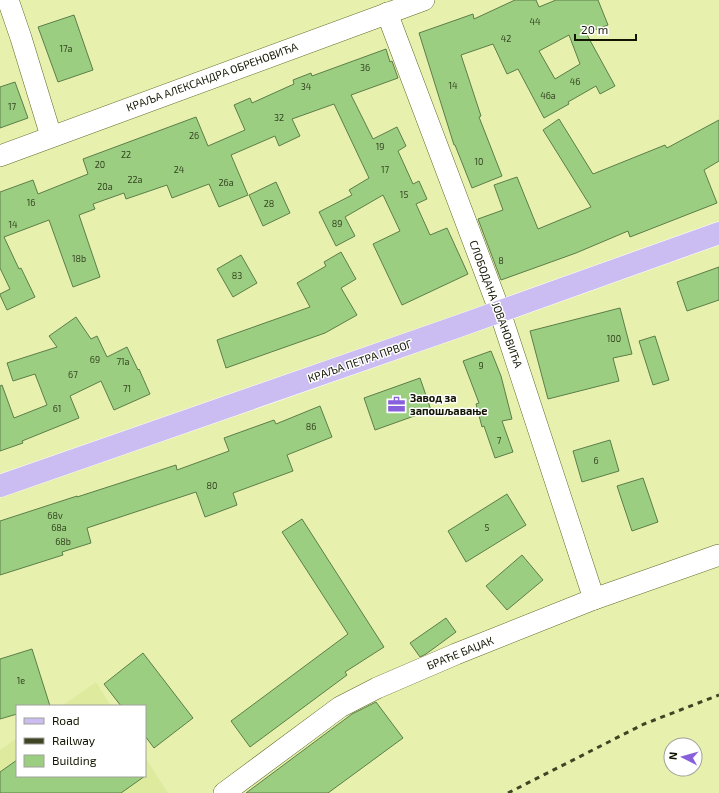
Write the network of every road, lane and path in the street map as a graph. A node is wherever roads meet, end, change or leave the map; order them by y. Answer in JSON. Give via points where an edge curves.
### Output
{"nodes":[{"id":1,"x":8,"y":0,"type":"edge"},
{"id":2,"x":424,"y":0,"type":"edge"},
{"id":3,"x":387,"y":13,"type":"junction"},
{"id":4,"x":50,"y":136,"type":"junction"},
{"id":5,"x":0,"y":156,"type":"edge"},
{"id":6,"x":719,"y":233,"type":"edge"},
{"id":7,"x":500,"y":312,"type":"junction"},
{"id":8,"x":0,"y":486,"type":"edge"},
{"id":9,"x":719,"y":555,"type":"edge"},
{"id":10,"x":594,"y":599,"type":"junction"},
{"id":11,"x":224,"y":793,"type":"edge"}],
"edges":[{"from":1,"to":4,"type":"street"},
{"from":2,"to":3,"type":"street","name":"КРАЉА АЛЕКСАНДРА ОБРЕНОВИЋА"},
{"from":3,"to":4,"type":"street","name":"КРАЉА АЛЕКСАНДРА ОБРЕНОВИЋА"},
{"from":3,"to":7,"type":"street","name":"СЛОБОДАНА ЈОВАНОВИЋА"},
{"from":4,"to":5,"type":"street","name":"КРАЉА АЛЕКСАНДРА ОБРЕНОВИЋА"},
{"from":6,"to":7,"type":"main road","name":"КРАЉА ПЕТРА ПРВОГ"},
{"from":7,"to":8,"type":"main road","name":"КРАЉА ПЕТРА ПРВОГ"},
{"from":7,"to":10,"type":"street","name":"СЛОБОДАНА ЈОВАНОВИЋА"},
{"from":9,"to":10,"type":"street","name":"БРАЋЕ БАЏАК"},
{"from":10,"to":11,"type":"street","name":"БРАЋЕ БАЏАК","via":[[456,654],[358,697],[340,707]]}]}
